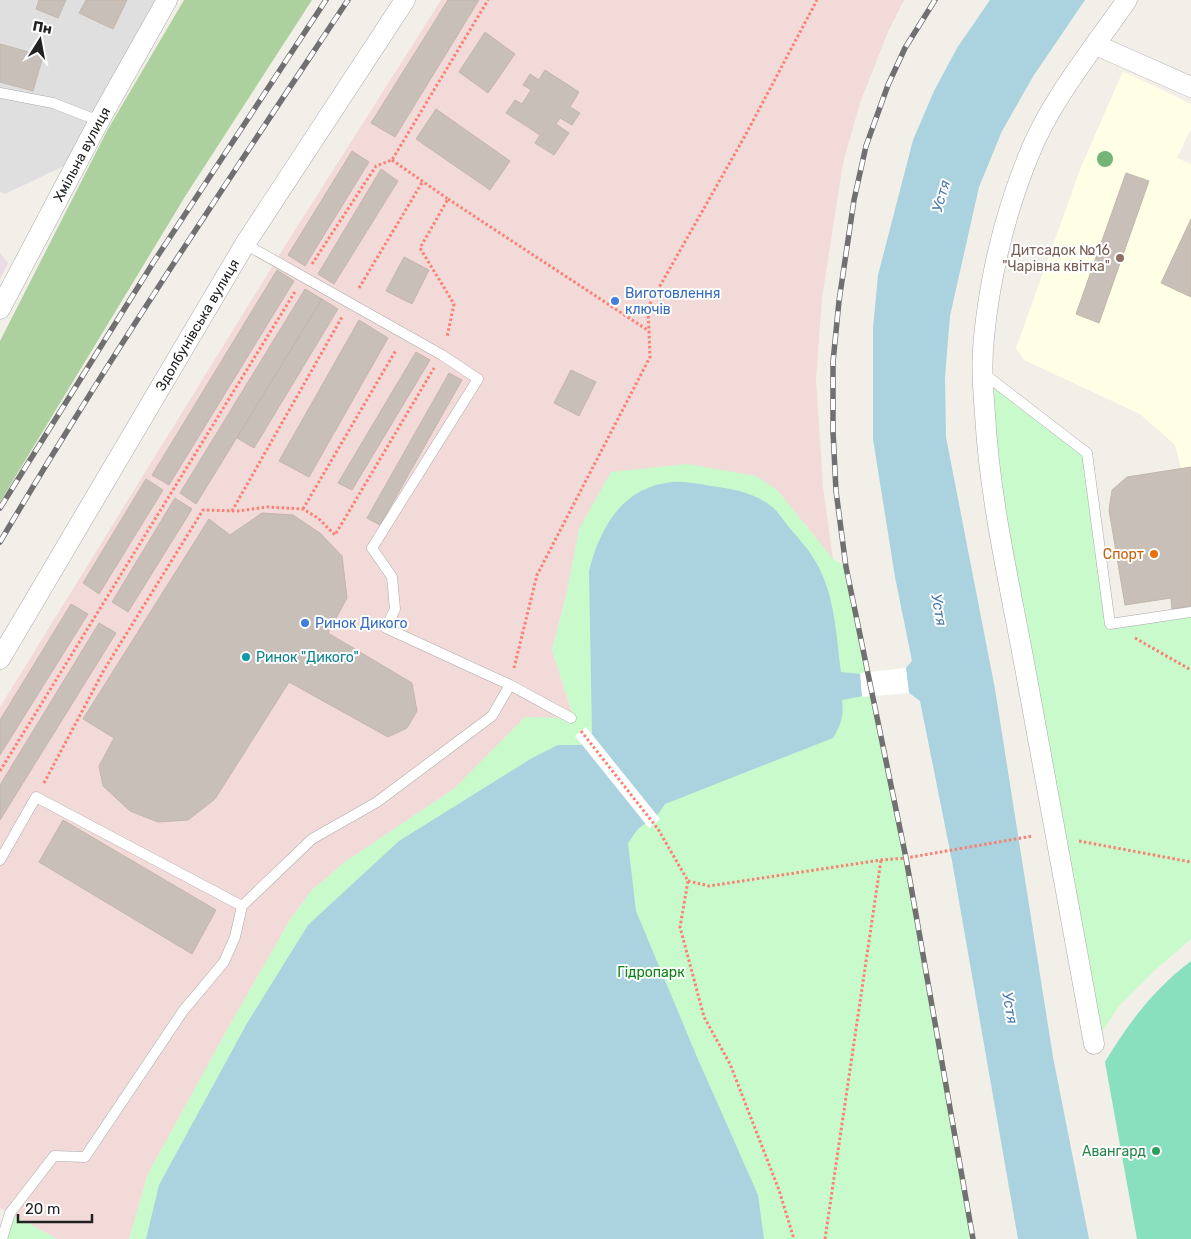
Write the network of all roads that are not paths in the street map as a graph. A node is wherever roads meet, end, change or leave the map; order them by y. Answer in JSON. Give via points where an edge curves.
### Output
{"nodes":[{"id":1,"x":166,"y":0,"type":"edge"},
{"id":2,"x":405,"y":0,"type":"edge"},
{"id":3,"x":1127,"y":0,"type":"edge"},
{"id":4,"x":1096,"y":45,"type":"junction"},
{"id":5,"x":1191,"y":87,"type":"edge"},
{"id":6,"x":0,"y":93,"type":"edge"},
{"id":7,"x":99,"y":121,"type":"junction"},
{"id":8,"x":245,"y":244,"type":"junction"},
{"id":9,"x":0,"y":309,"type":"edge"},
{"id":10,"x":983,"y":373,"type":"junction"},
{"id":11,"x":1191,"y":612,"type":"edge"},
{"id":12,"x":0,"y":659,"type":"edge"},
{"id":13,"x":510,"y":685,"type":"junction"},
{"id":14,"x":571,"y":718,"type":"road end"},
{"id":15,"x":0,"y":860,"type":"edge"},
{"id":16,"x":242,"y":906,"type":"junction"},
{"id":17,"x":1094,"y":1044,"type":"dead end"},
{"id":18,"x":2,"y":1239,"type":"edge"}],
"edges":[{"from":1,"to":7,"type":"street","name":"Хмільна вулиця"},
{"from":2,"to":8,"type":"street","name":"Здолбунівська вулиця"},
{"from":3,"to":4,"type":"street"},
{"from":4,"to":5,"type":"street"},
{"from":4,"to":10,"type":"street","via":[[1046,118],[1016,189],[995,268],[984,338]]},
{"from":6,"to":7,"type":"lane","via":[[53,103]]},
{"from":7,"to":9,"type":"street","name":"Хмільна вулиця"},
{"from":8,"to":12,"type":"street","name":"Здолбунівська вулиця"},
{"from":8,"to":13,"type":"lane","via":[[442,354],[478,379],[372,548],[392,577],[395,608],[386,628]]},
{"from":10,"to":11,"type":"lane","via":[[1087,453],[1110,624]]},
{"from":10,"to":17,"type":"street","via":[[993,504]]},
{"from":13,"to":14,"type":"lane"},
{"from":13,"to":16,"type":"lane","via":[[492,716],[377,802],[312,839]]},
{"from":15,"to":16,"type":"lane","via":[[36,797]]},
{"from":16,"to":18,"type":"lane","via":[[235,937],[224,962],[183,1011],[85,1157],[54,1156],[10,1213]]}]}
